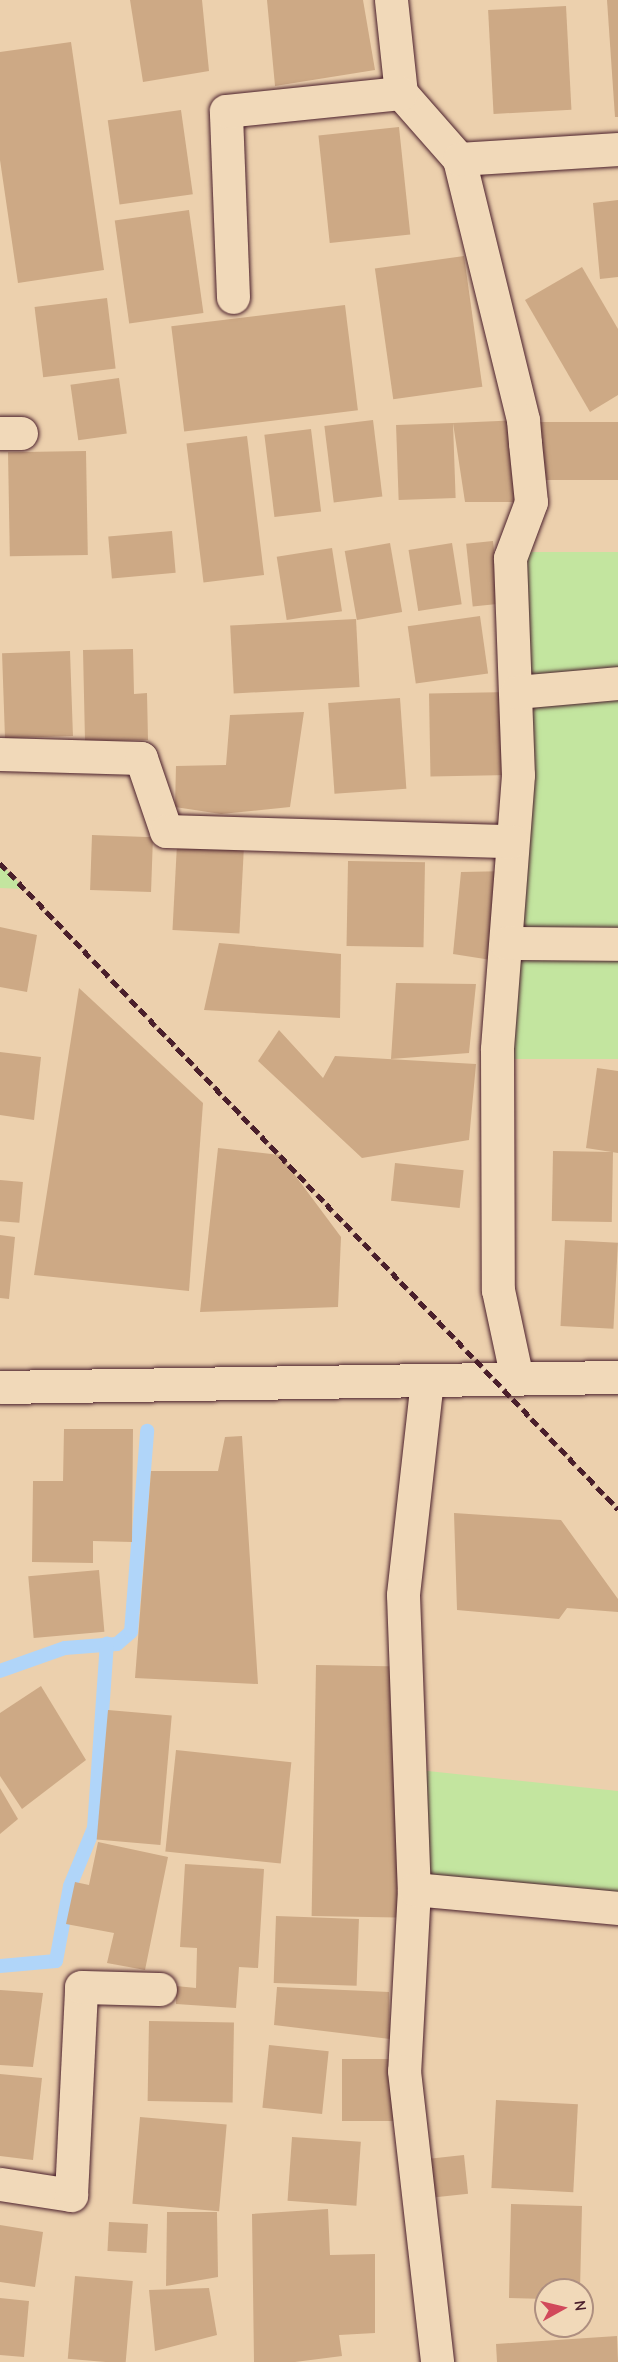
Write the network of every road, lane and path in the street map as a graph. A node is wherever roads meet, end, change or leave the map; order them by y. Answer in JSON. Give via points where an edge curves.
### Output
{"nodes":[{"id":1,"x":391,"y":0,"type":"edge"},
{"id":2,"x":401,"y":93,"type":"junction"},
{"id":3,"x":618,"y":149,"type":"edge"},
{"id":4,"x":459,"y":159,"type":"junction"},
{"id":5,"x":233,"y":297,"type":"dead end"},
{"id":6,"x":618,"y":683,"type":"edge"},
{"id":7,"x":516,"y":692,"type":"junction"},
{"id":8,"x":0,"y":754,"type":"edge"},
{"id":9,"x":512,"y":841,"type":"junction"},
{"id":10,"x":506,"y":943,"type":"junction"},
{"id":11,"x":618,"y":944,"type":"edge"},
{"id":12,"x":618,"y":1377,"type":"edge"},
{"id":13,"x":517,"y":1379,"type":"junction"},
{"id":14,"x":427,"y":1380,"type":"junction"},
{"id":15,"x":0,"y":1387,"type":"edge"},
{"id":16,"x":414,"y":1889,"type":"junction"},
{"id":17,"x":618,"y":1908,"type":"edge"},
{"id":18,"x":160,"y":1989,"type":"dead end"},
{"id":19,"x":0,"y":2184,"type":"edge"},
{"id":20,"x":437,"y":2362,"type":"edge"}],
"edges":[{"from":1,"to":2,"type":"street"},
{"from":2,"to":4,"type":"street"},
{"from":2,"to":5,"type":"street","via":[[226,111]]},
{"from":3,"to":4,"type":"street"},
{"from":4,"to":7,"type":"street","via":[[523,420],[531,502],[510,558]]},
{"from":6,"to":7,"type":"street"},
{"from":7,"to":9,"type":"street","via":[[518,775]]},
{"from":8,"to":9,"type":"street","via":[[141,758],[166,831]]},
{"from":9,"to":10,"type":"street"},
{"from":10,"to":11,"type":"street"},
{"from":10,"to":13,"type":"street","via":[[497,1049],[498,1290]]},
{"from":12,"to":13,"type":"street"},
{"from":13,"to":14,"type":"street"},
{"from":14,"to":15,"type":"street"},
{"from":14,"to":16,"type":"street","via":[[403,1595]]},
{"from":16,"to":17,"type":"street"},
{"from":16,"to":20,"type":"street","via":[[404,2071]]},
{"from":18,"to":19,"type":"street","via":[[81,1987],[71,2195]]}]}
